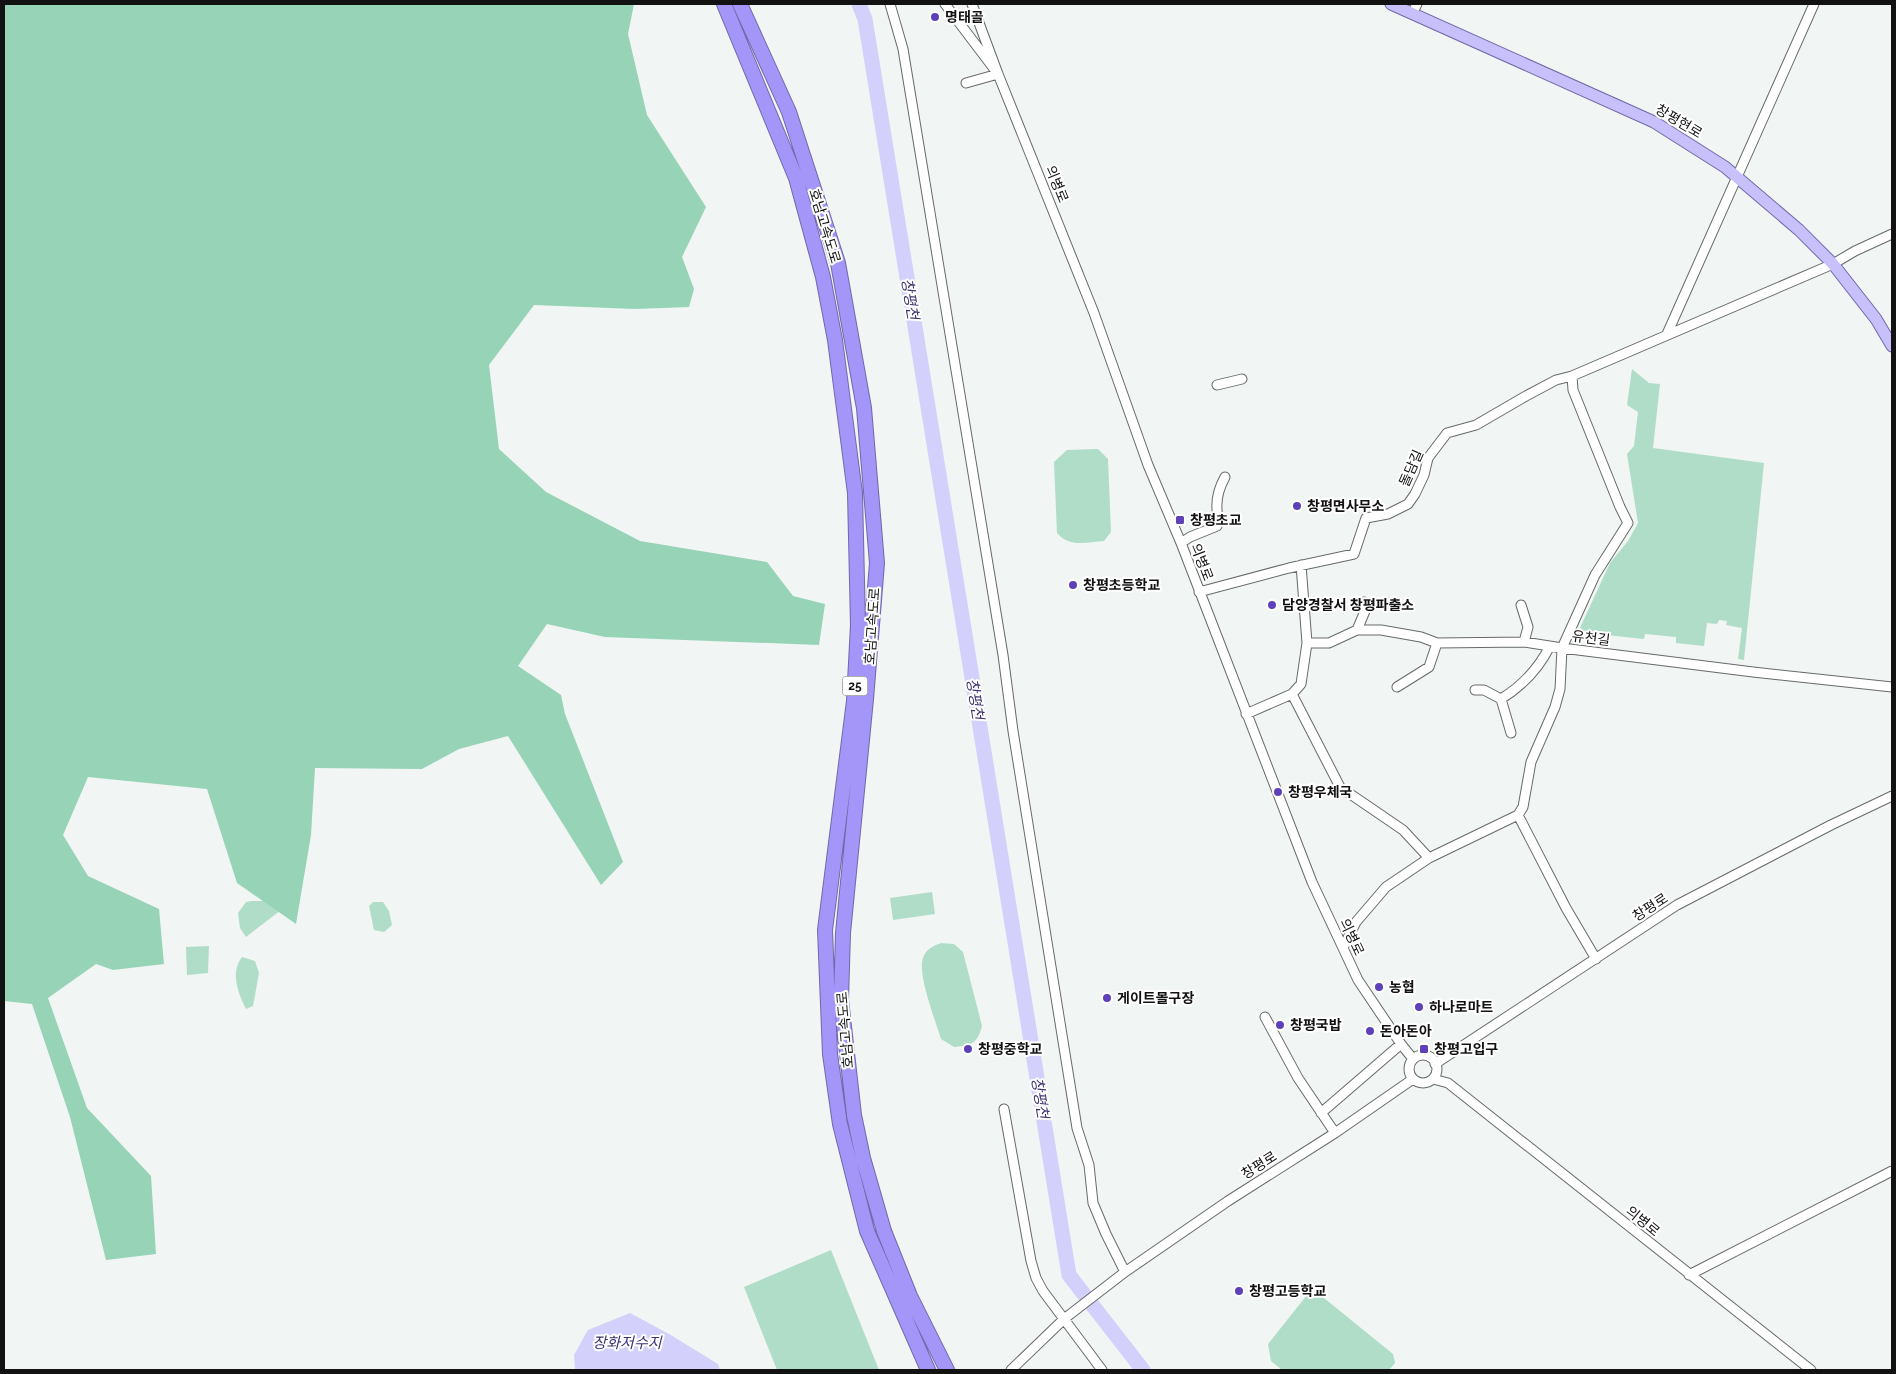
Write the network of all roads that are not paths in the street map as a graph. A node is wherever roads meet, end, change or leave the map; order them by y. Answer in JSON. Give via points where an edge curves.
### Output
{"nodes":[{"id":1,"x":724,"y":4,"type":"edge"},
{"id":2,"x":740,"y":4,"type":"edge"},
{"id":3,"x":890,"y":4,"type":"edge"},
{"id":4,"x":945,"y":4,"type":"edge"},
{"id":5,"x":972,"y":4,"type":"edge"},
{"id":6,"x":1391,"y":4,"type":"edge"},
{"id":7,"x":1814,"y":4,"type":"edge"},
{"id":8,"x":1415,"y":9,"type":"edge"},
{"id":9,"x":998,"y":74,"type":"junction"},
{"id":10,"x":966,"y":83,"type":"dead end"},
{"id":11,"x":1736,"y":177,"type":"junction"},
{"id":12,"x":1892,"y":234,"type":"edge"},
{"id":13,"x":1833,"y":264,"type":"junction"},
{"id":14,"x":1667,"y":334,"type":"junction"},
{"id":15,"x":1892,"y":346,"type":"edge"},
{"id":16,"x":1572,"y":376,"type":"junction"},
{"id":17,"x":1242,"y":379,"type":"dead end"},
{"id":18,"x":1217,"y":385,"type":"dead end"},
{"id":19,"x":1225,"y":477,"type":"dead end"},
{"id":20,"x":1181,"y":543,"type":"junction"},
{"id":21,"x":1301,"y":565,"type":"junction"},
{"id":22,"x":1199,"y":592,"type":"junction"},
{"id":23,"x":1364,"y":602,"type":"dead end"},
{"id":24,"x":1521,"y":605,"type":"dead end"},
{"id":25,"x":1357,"y":630,"type":"junction"},
{"id":26,"x":1524,"y":642,"type":"junction"},
{"id":27,"x":1307,"y":643,"type":"junction"},
{"id":28,"x":1437,"y":643,"type":"junction"},
{"id":29,"x":1550,"y":646,"type":"junction"},
{"id":30,"x":1562,"y":648,"type":"junction"},
{"id":31,"x":1397,"y":687,"type":"dead end"},
{"id":32,"x":1892,"y":687,"type":"edge"},
{"id":33,"x":1475,"y":690,"type":"dead end"},
{"id":34,"x":1292,"y":694,"type":"junction"},
{"id":35,"x":1502,"y":699,"type":"junction"},
{"id":36,"x":1246,"y":714,"type":"junction"},
{"id":37,"x":1511,"y":733,"type":"dead end"},
{"id":38,"x":1892,"y":796,"type":"edge"},
{"id":39,"x":1518,"y":816,"type":"junction"},
{"id":40,"x":1429,"y":858,"type":"junction"},
{"id":41,"x":1342,"y":948,"type":"junction"},
{"id":42,"x":1596,"y":959,"type":"junction"},
{"id":43,"x":1265,"y":1017,"type":"dead end"},
{"id":44,"x":1401,"y":1044,"type":"junction"},
{"id":45,"x":1413,"y":1059,"type":"junction"},
{"id":46,"x":1435,"y":1064,"type":"junction"},
{"id":47,"x":1413,"y":1079,"type":"junction"},
{"id":48,"x":1433,"y":1079,"type":"junction"},
{"id":49,"x":1004,"y":1109,"type":"dead end"},
{"id":50,"x":1322,"y":1113,"type":"junction"},
{"id":51,"x":1335,"y":1133,"type":"junction"},
{"id":52,"x":1892,"y":1171,"type":"edge"},
{"id":53,"x":1123,"y":1275,"type":"junction"},
{"id":54,"x":1689,"y":1275,"type":"junction"},
{"id":55,"x":1064,"y":1319,"type":"junction"},
{"id":56,"x":944,"y":1366,"type":"edge"},
{"id":57,"x":928,"y":1370,"type":"edge"},
{"id":58,"x":1011,"y":1370,"type":"edge"},
{"id":59,"x":1102,"y":1370,"type":"edge"},
{"id":60,"x":1810,"y":1370,"type":"edge"}],
"edges":[{"from":1,"to":57,"type":"highway","name":"호남고속도로","number":"25","via":[[796,178],[836,340],[855,493],[858,625],[854,701],[825,930],[830,1054],[840,1124],[868,1231]]},
{"from":2,"to":56,"type":"highway","name":"호남고속도로","number":"25","via":[[789,112],[838,263],[864,408],[877,563],[843,933],[841,1000],[854,1114],[863,1158],[884,1231],[910,1296]]},
{"from":3,"to":53,"type":"street","via":[[903,49],[1077,1128],[1090,1165],[1094,1203]]},
{"from":4,"to":9,"type":"street"},
{"from":5,"to":9,"type":"street","name":"의병로"},
{"from":6,"to":8,"type":"main road","name":"창평현로"},
{"from":7,"to":11,"type":"street"},
{"from":8,"to":11,"type":"main road","name":"창평현로","via":[[1654,122]]},
{"from":9,"to":10,"type":"street"},
{"from":9,"to":20,"type":"street","name":"의병로"},
{"from":11,"to":13,"type":"main road","name":"창평현로","via":[[1799,230]]},
{"from":11,"to":14,"type":"street"},
{"from":12,"to":13,"type":"street"},
{"from":13,"to":14,"type":"street"},
{"from":13,"to":15,"type":"main road","name":"창평현로","via":[[1876,319]]},
{"from":14,"to":16,"type":"street"},
{"from":16,"to":21,"type":"street","name":"돌담길","via":[[1548,384],[1476,425],[1448,433],[1428,458],[1418,488],[1408,504],[1388,514],[1366,518],[1354,554]]},
{"from":16,"to":30,"type":"street","via":[[1573,390],[1628,523],[1595,575]]},
{"from":17,"to":18,"type":"street"},
{"from":19,"to":20,"type":"street","via":[[1218,489],[1217,526]]},
{"from":20,"to":22,"type":"street","name":"의병로"},
{"from":21,"to":22,"type":"street","name":"돌담길"},
{"from":21,"to":27,"type":"street"},
{"from":22,"to":36,"type":"street","name":"의병로"},
{"from":23,"to":25,"type":"street","via":[[1366,611]]},
{"from":24,"to":26,"type":"street","via":[[1528,627]]},
{"from":25,"to":27,"type":"street","via":[[1329,643]]},
{"from":25,"to":28,"type":"street","via":[[1413,635]]},
{"from":26,"to":28,"type":"street"},
{"from":26,"to":29,"type":"street"},
{"from":27,"to":34,"type":"street","via":[[1301,684]]},
{"from":28,"to":31,"type":"street","via":[[1429,667]]},
{"from":29,"to":30,"type":"street"},
{"from":29,"to":35,"type":"street","via":[[1523,682]]},
{"from":30,"to":32,"type":"street","name":"유천길"},
{"from":30,"to":39,"type":"street","name":"유천길","via":[[1560,689],[1532,762],[1523,807]]},
{"from":33,"to":35,"type":"street","via":[[1484,690]]},
{"from":34,"to":36,"type":"street"},
{"from":34,"to":40,"type":"street","via":[[1340,787],[1403,830]]},
{"from":35,"to":37,"type":"street"},
{"from":36,"to":41,"type":"street","name":"의병로","via":[[1312,882]]},
{"from":38,"to":42,"type":"street","name":"창평로","via":[[1677,904]]},
{"from":39,"to":40,"type":"street"},
{"from":39,"to":42,"type":"street"},
{"from":40,"to":41,"type":"street","via":[[1386,887],[1356,922]]},
{"from":41,"to":44,"type":"street","name":"의병로","via":[[1358,980]]},
{"from":42,"to":46,"type":"street","name":"창평로"},
{"from":43,"to":50,"type":"street","via":[[1298,1078]]},
{"from":44,"to":45,"type":"street","name":"의병로"},
{"from":44,"to":50,"type":"street"},
{"from":45,"to":46,"type":"street","via":[[1423,1055],[1432,1058]]},
{"from":45,"to":47,"type":"street","via":[[1409,1070]]},
{"from":46,"to":48,"type":"street","via":[[1437,1071]]},
{"from":47,"to":48,"type":"street","via":[[1425,1083]]},
{"from":47,"to":51,"type":"street","name":"창평로"},
{"from":48,"to":54,"type":"street","name":"의병로","via":[[1448,1083]]},
{"from":49,"to":55,"type":"street","via":[[1031,1261],[1043,1291]]},
{"from":50,"to":51,"type":"street"},
{"from":51,"to":53,"type":"street","name":"창평로","via":[[1228,1201]]},
{"from":52,"to":54,"type":"street"},
{"from":53,"to":55,"type":"street","name":"창평로"},
{"from":54,"to":60,"type":"street","name":"의병로"},
{"from":55,"to":58,"type":"street","name":"창평로"},
{"from":55,"to":59,"type":"street"}]}
